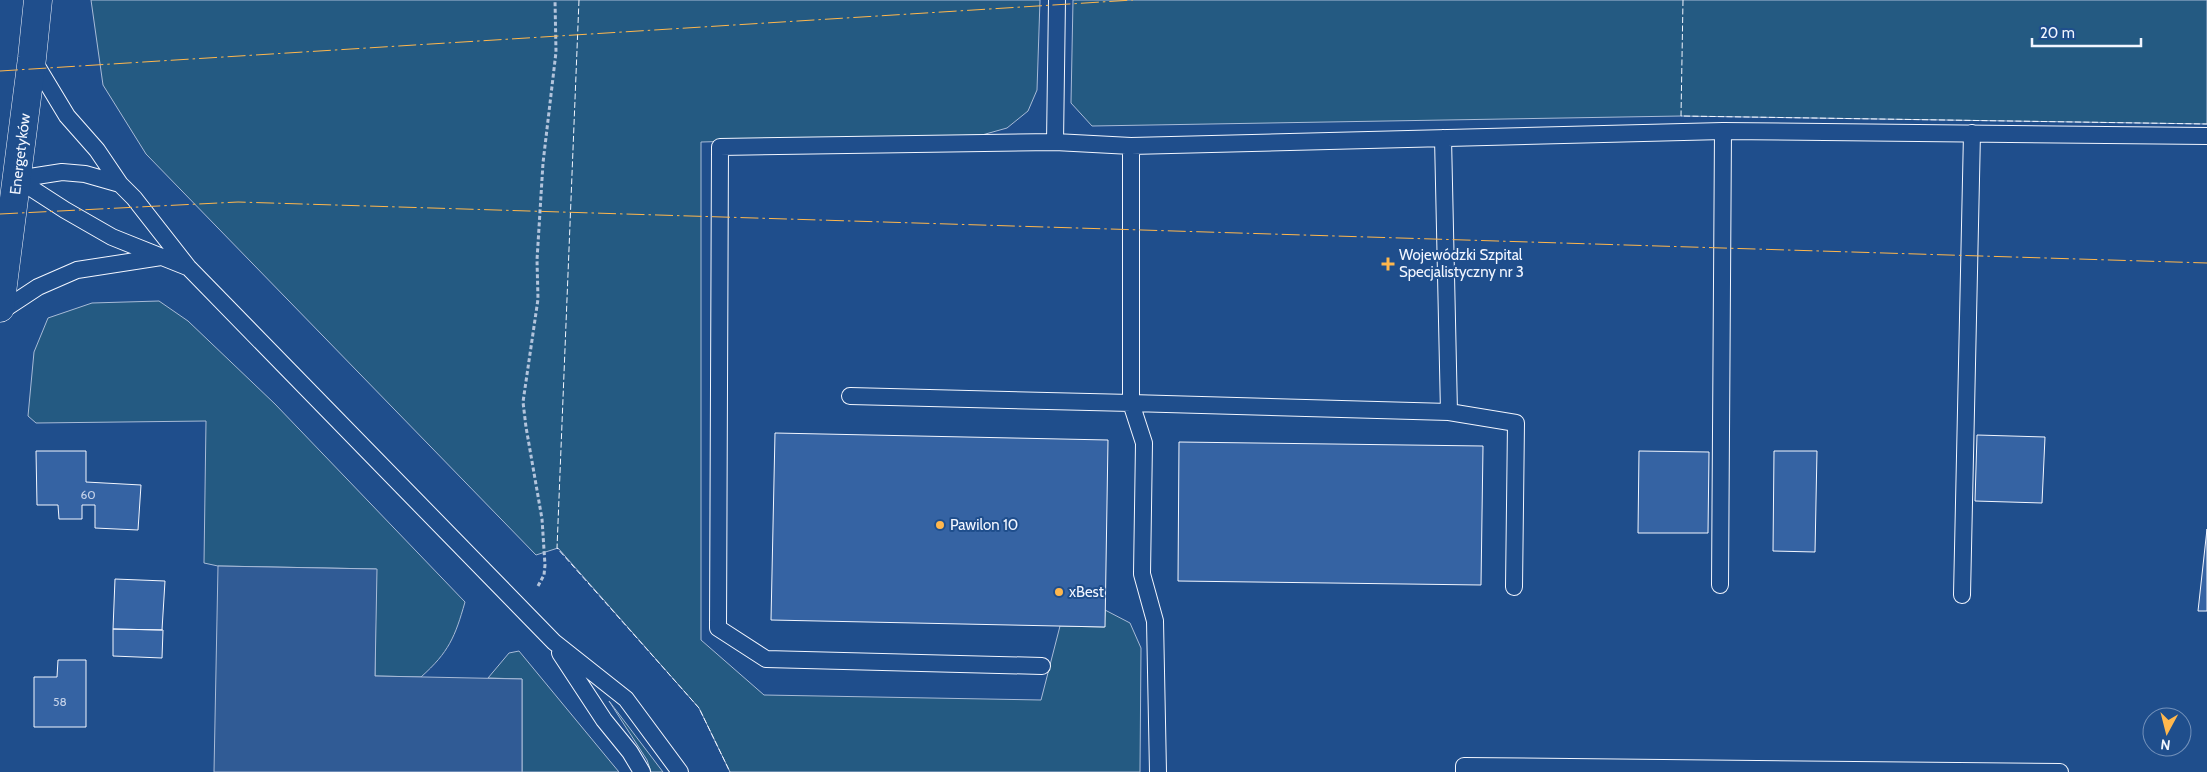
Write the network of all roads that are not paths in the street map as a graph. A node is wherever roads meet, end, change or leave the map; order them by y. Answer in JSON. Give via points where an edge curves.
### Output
{"nodes":[{"id":1,"x":38,"y":0,"type":"edge"},
{"id":2,"x":1057,"y":0,"type":"edge"},
{"id":3,"x":32,"y":58,"type":"junction"},
{"id":4,"x":1723,"y":131,"type":"junction"},
{"id":5,"x":1972,"y":133,"type":"junction"},
{"id":6,"x":2207,"y":136,"type":"edge"},
{"id":7,"x":1443,"y":138,"type":"junction"},
{"id":8,"x":1055,"y":142,"type":"junction"},
{"id":9,"x":1131,"y":146,"type":"junction"},
{"id":10,"x":17,"y":179,"type":"junction"},
{"id":11,"x":120,"y":184,"type":"junction"},
{"id":12,"x":162,"y":257,"type":"junction"},
{"id":13,"x":188,"y":267,"type":"junction"},
{"id":14,"x":0,"y":310,"type":"edge"},
{"id":15,"x":850,"y":396,"type":"dead end"},
{"id":16,"x":1131,"y":403,"type":"junction"},
{"id":17,"x":1449,"y":412,"type":"junction"},
{"id":18,"x":1720,"y":585,"type":"dead end"},
{"id":19,"x":1514,"y":588,"type":"dead end"},
{"id":20,"x":1962,"y":595,"type":"dead end"},
{"id":21,"x":554,"y":642,"type":"junction"},
{"id":22,"x":1042,"y":666,"type":"dead end"},
{"id":23,"x":642,"y":772,"type":"edge"},
{"id":24,"x":680,"y":772,"type":"edge"},
{"id":25,"x":1158,"y":772,"type":"edge"},
{"id":26,"x":1464,"y":772,"type":"edge"},
{"id":27,"x":2060,"y":772,"type":"edge"}],
"edges":[{"from":1,"to":3,"type":"street","name":"Energetyków"},
{"from":2,"to":8,"type":"lane"},
{"from":3,"to":10,"type":"street","name":"Energetyków"},
{"from":3,"to":11,"type":"lane","via":[[56,100]]},
{"from":4,"to":5,"type":"lane"},
{"from":4,"to":7,"type":"lane"},
{"from":4,"to":18,"type":"lane"},
{"from":5,"to":6,"type":"lane"},
{"from":5,"to":20,"type":"lane"},
{"from":7,"to":9,"type":"lane"},
{"from":7,"to":17,"type":"lane"},
{"from":8,"to":9,"type":"lane"},
{"from":8,"to":22,"type":"lane","via":[[720,147],[718,628],[766,658]]},
{"from":9,"to":16,"type":"lane"},
{"from":10,"to":11,"type":"lane","via":[[62,172],[85,174]]},
{"from":10,"to":12,"type":"lane","via":[[112,237]]},
{"from":10,"to":14,"type":"street","name":"Energetyków"},
{"from":11,"to":13,"type":"lane"},
{"from":12,"to":13,"type":"lane"},
{"from":12,"to":14,"type":"lane","via":[[77,270],[38,287]]},
{"from":13,"to":21,"type":"lane"},
{"from":15,"to":16,"type":"lane"},
{"from":16,"to":17,"type":"lane"},
{"from":16,"to":25,"type":"lane","via":[[1144,443],[1142,574],[1155,622]]},
{"from":17,"to":19,"type":"lane","via":[[1516,423]]},
{"from":21,"to":23,"type":"lane"},
{"from":21,"to":24,"type":"lane","via":[[626,699]]},
{"from":26,"to":27,"type":"lane","via":[[1464,766]]}]}
